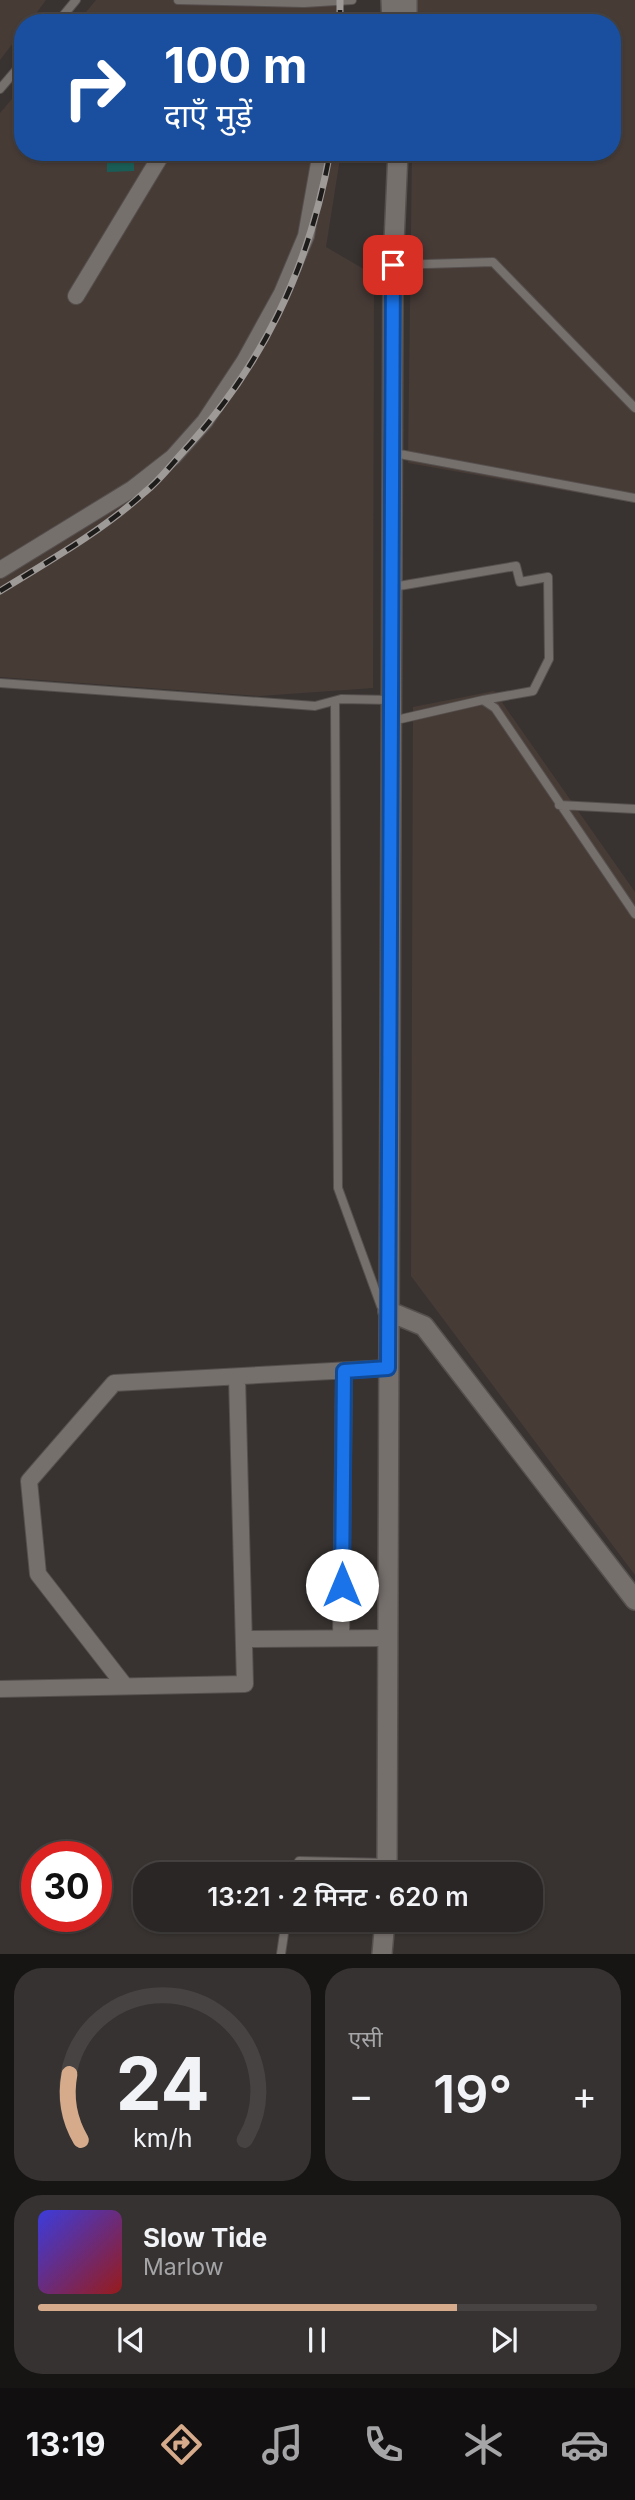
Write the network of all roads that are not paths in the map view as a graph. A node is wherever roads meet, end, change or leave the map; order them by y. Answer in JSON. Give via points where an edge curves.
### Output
{"nodes":[{"id":1,"x":76,"y":0,"type":"edge"},
{"id":2,"x":178,"y":0,"type":"edge"},
{"id":3,"x":352,"y":0,"type":"edge"},
{"id":4,"x":64,"y":14,"type":"edge"},
{"id":5,"x":14,"y":73,"type":"edge"},
{"id":6,"x":0,"y":89,"type":"edge"},
{"id":7,"x":158,"y":161,"type":"edge"},
{"id":8,"x":319,"y":161,"type":"edge"},
{"id":9,"x":398,"y":161,"type":"edge"},
{"id":10,"x":393,"y":265,"type":"junction"},
{"id":11,"x":76,"y":296,"type":"dead end"},
{"id":12,"x":635,"y":408,"type":"edge"},
{"id":13,"x":394,"y":453,"type":"junction"},
{"id":14,"x":635,"y":498,"type":"edge"},
{"id":15,"x":0,"y":570,"type":"edge"},
{"id":16,"x":393,"y":587,"type":"junction"},
{"id":17,"x":0,"y":683,"type":"edge"},
{"id":18,"x":392,"y":699,"type":"junction"},
{"id":19,"x":483,"y":700,"type":"junction"},
{"id":20,"x":335,"y":701,"type":"junction"},
{"id":21,"x":392,"y":721,"type":"junction"},
{"id":22,"x":559,"y":805,"type":"junction"},
{"id":23,"x":635,"y":808,"type":"edge"},
{"id":24,"x":635,"y":914,"type":"edge"},
{"id":25,"x":388,"y":1311,"type":"junction"},
{"id":26,"x":388,"y":1368,"type":"junction"},
{"id":27,"x":344,"y":1371,"type":"junction"},
{"id":28,"x":237,"y":1377,"type":"junction"},
{"id":29,"x":635,"y":1600,"type":"edge"},
{"id":30,"x":341,"y":1638,"type":"junction"},
{"id":31,"x":389,"y":1638,"type":"junction"},
{"id":32,"x":244,"y":1639,"type":"junction"},
{"id":33,"x":125,"y":1686,"type":"junction"},
{"id":34,"x":0,"y":1689,"type":"edge"},
{"id":35,"x":388,"y":1862,"type":"edge"},
{"id":36,"x":284,"y":1932,"type":"edge"},
{"id":37,"x":385,"y":1932,"type":"edge"},
{"id":38,"x":281,"y":1954,"type":"edge"},
{"id":39,"x":382,"y":1954,"type":"edge"}],
"edges":[{"from":1,"to":4,"type":"lane"},
{"from":2,"to":3,"type":"lane"},
{"from":5,"to":6,"type":"lane"},
{"from":7,"to":11,"type":"street"},
{"from":8,"to":15,"type":"street","via":[[306,236],[282,293],[205,421],[173,457],[132,489]]},
{"from":9,"to":10,"type":"street"},
{"from":10,"to":12,"type":"lane","via":[[493,262]]},
{"from":10,"to":13,"type":"street"},
{"from":13,"to":14,"type":"lane"},
{"from":13,"to":16,"type":"street"},
{"from":16,"to":18,"type":"street"},
{"from":16,"to":19,"type":"lane","via":[[516,566],[520,582],[548,577],[549,659],[533,691]]},
{"from":17,"to":20,"type":"lane","via":[[315,706]]},
{"from":18,"to":20,"type":"lane"},
{"from":18,"to":21,"type":"street"},
{"from":19,"to":21,"type":"lane"},
{"from":19,"to":22,"type":"lane","via":[[495,708]]},
{"from":20,"to":25,"type":"lane","via":[[338,1188],[381,1306]]},
{"from":21,"to":25,"type":"street"},
{"from":22,"to":23,"type":"lane"},
{"from":22,"to":24,"type":"lane"},
{"from":25,"to":26,"type":"street"},
{"from":25,"to":29,"type":"street","via":[[424,1326]]},
{"from":26,"to":27,"type":"street"},
{"from":26,"to":31,"type":"street"},
{"from":27,"to":28,"type":"street"},
{"from":27,"to":30,"type":"street"},
{"from":28,"to":32,"type":"street"},
{"from":28,"to":33,"type":"street","via":[[114,1383],[29,1481],[38,1574]]},
{"from":30,"to":31,"type":"street"},
{"from":30,"to":32,"type":"street"},
{"from":31,"to":35,"type":"street"},
{"from":32,"to":33,"type":"street","via":[[245,1684]]},
{"from":33,"to":34,"type":"street"},
{"from":36,"to":38,"type":"lane"},
{"from":37,"to":39,"type":"street"}]}
